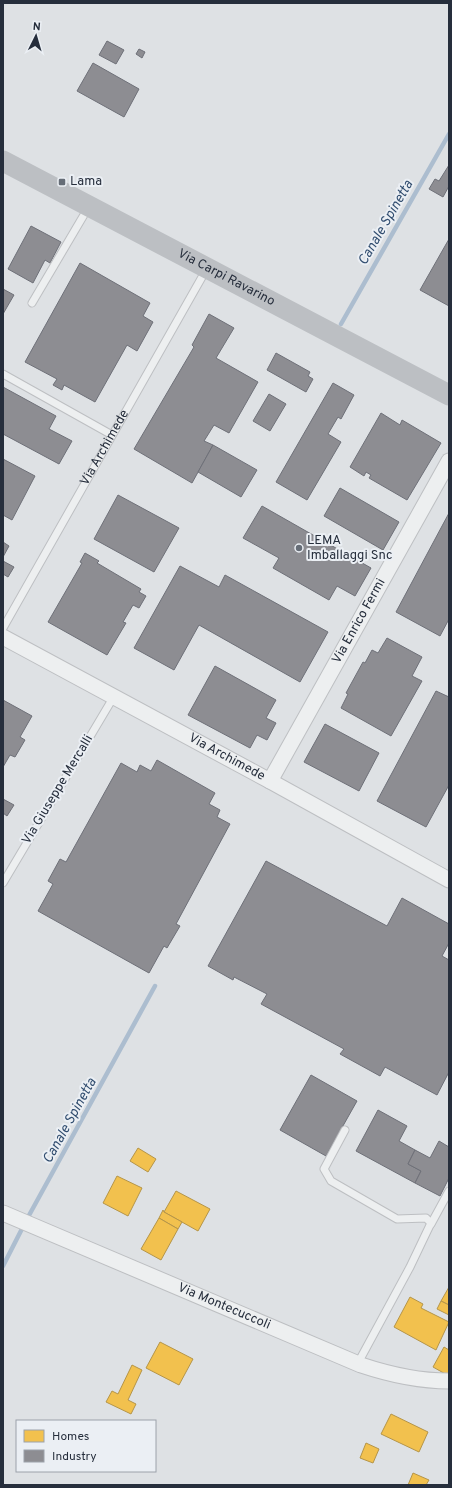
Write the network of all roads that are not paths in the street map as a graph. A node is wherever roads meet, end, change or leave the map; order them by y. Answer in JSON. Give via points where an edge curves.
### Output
{"nodes":[{"id":1,"x":3,"y":161,"type":"edge"},
{"id":2,"x":89,"y":206,"type":"junction"},
{"id":3,"x":207,"y":268,"type":"junction"},
{"id":4,"x":32,"y":303,"type":"dead end"},
{"id":5,"x":3,"y":374,"type":"edge"},
{"id":6,"x":449,"y":394,"type":"edge"},
{"id":7,"x":112,"y":435,"type":"junction"},
{"id":8,"x":449,"y":461,"type":"edge"},
{"id":9,"x":3,"y":628,"type":"edge"},
{"id":10,"x":3,"y":638,"type":"edge"},
{"id":11,"x":113,"y":698,"type":"junction"},
{"id":12,"x":270,"y":781,"type":"junction"},
{"id":13,"x":449,"y":880,"type":"edge"},
{"id":14,"x":3,"y":883,"type":"edge"},
{"id":15,"x":345,"y":1130,"type":"dead end"},
{"id":16,"x":449,"y":1191,"type":"edge"},
{"id":17,"x":3,"y":1214,"type":"edge"},
{"id":18,"x":431,"y":1224,"type":"junction"},
{"id":19,"x":358,"y":1363,"type":"junction"},
{"id":20,"x":449,"y":1381,"type":"edge"}],
"edges":[{"from":1,"to":2,"type":"main road","name":"Via Carpi Ravarino"},
{"from":2,"to":3,"type":"main road","name":"Via Carpi Ravarino"},
{"from":2,"to":4,"type":"lane"},
{"from":3,"to":6,"type":"main road","name":"Via Carpi Ravarino"},
{"from":3,"to":7,"type":"lane","name":"Via Archimede"},
{"from":5,"to":7,"type":"lane"},
{"from":7,"to":9,"type":"lane","name":"Via Archimede"},
{"from":8,"to":12,"type":"street","name":"Via Enrico Fermi"},
{"from":10,"to":11,"type":"street","name":"Via Archimede"},
{"from":11,"to":12,"type":"street","name":"Via Archimede"},
{"from":11,"to":14,"type":"lane","name":"Via Giuseppe Mercalli"},
{"from":12,"to":13,"type":"street","name":"Via Archimede"},
{"from":15,"to":18,"type":"lane","via":[[324,1169],[331,1181],[397,1219],[426,1218]]},
{"from":16,"to":18,"type":"lane"},
{"from":17,"to":19,"type":"street","name":"Via Montecuccoli"},
{"from":18,"to":19,"type":"lane"},
{"from":19,"to":20,"type":"street","name":"Via Montecuccoli","via":[[403,1378]]}]}
